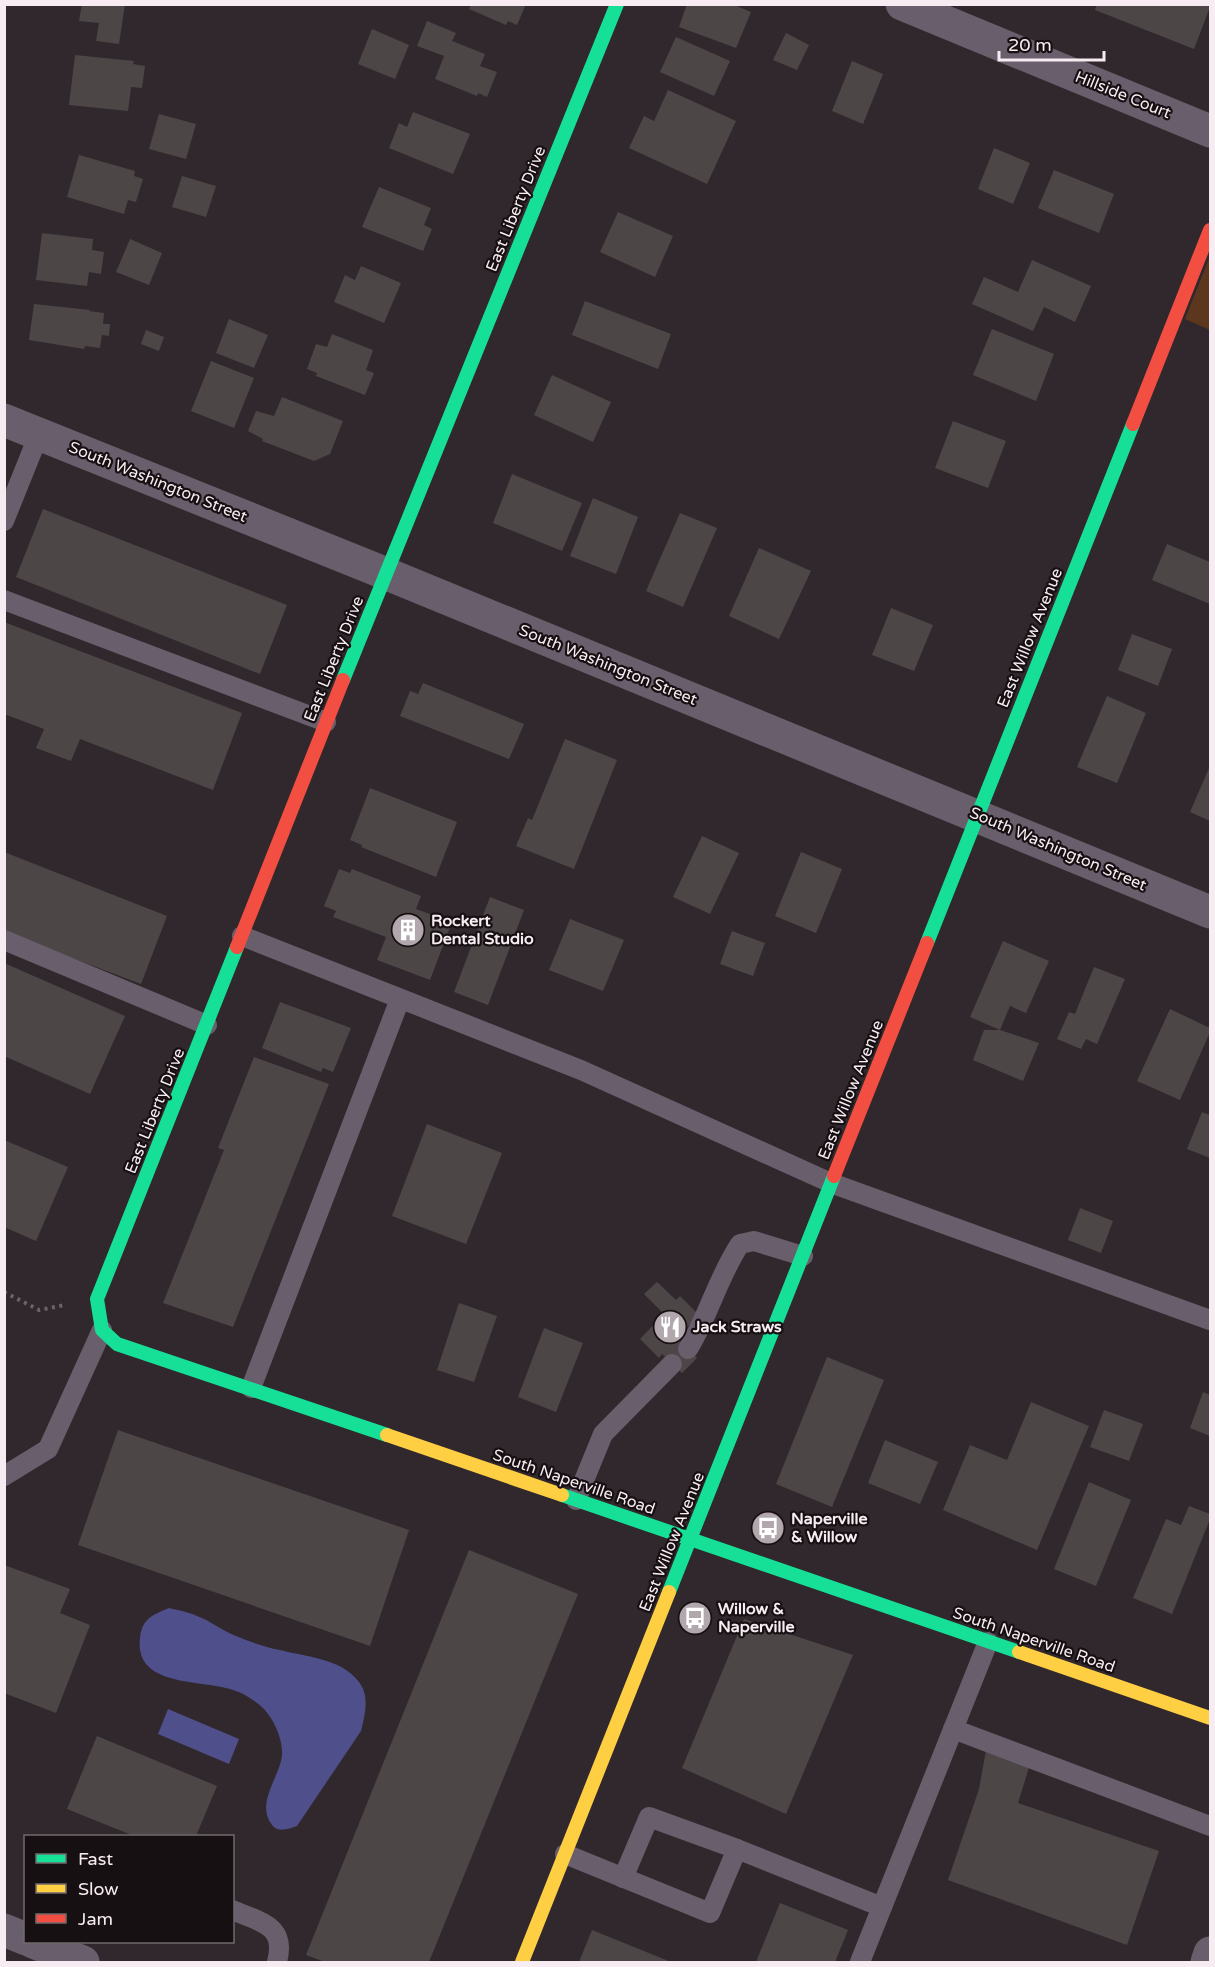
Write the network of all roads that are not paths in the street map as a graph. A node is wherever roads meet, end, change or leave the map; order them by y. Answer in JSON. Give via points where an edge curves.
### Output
{"nodes":[{"id":1,"x":617,"y":4,"type":"edge"},
{"id":2,"x":902,"y":4,"type":"edge"},
{"id":3,"x":1210,"y":131,"type":"edge"},
{"id":4,"x":1210,"y":230,"type":"edge"},
{"id":5,"x":4,"y":420,"type":"edge"},
{"id":6,"x":39,"y":434,"type":"junction"},
{"id":7,"x":4,"y":521,"type":"edge"},
{"id":8,"x":387,"y":574,"type":"junction"},
{"id":9,"x":4,"y":600,"type":"edge"},
{"id":10,"x":326,"y":722,"type":"junction"},
{"id":11,"x":977,"y":815,"type":"junction"},
{"id":12,"x":1210,"y":912,"type":"edge"},
{"id":13,"x":242,"y":936,"type":"junction"},
{"id":14,"x":4,"y":940,"type":"edge"},
{"id":15,"x":400,"y":999,"type":"junction"},
{"id":16,"x":207,"y":1025,"type":"junction"},
{"id":17,"x":831,"y":1183,"type":"junction"},
{"id":18,"x":803,"y":1257,"type":"junction"},
{"id":19,"x":1210,"y":1320,"type":"edge"},
{"id":20,"x":102,"y":1330,"type":"junction"},
{"id":21,"x":688,"y":1349,"type":"dead end"},
{"id":22,"x":672,"y":1364,"type":"dead end"},
{"id":23,"x":251,"y":1388,"type":"junction"},
{"id":24,"x":4,"y":1476,"type":"edge"},
{"id":25,"x":576,"y":1500,"type":"junction"},
{"id":26,"x":691,"y":1540,"type":"junction"},
{"id":27,"x":988,"y":1642,"type":"junction"},
{"id":28,"x":1210,"y":1718,"type":"edge"},
{"id":29,"x":953,"y":1729,"type":"junction"},
{"id":30,"x":1210,"y":1826,"type":"edge"},
{"id":31,"x":737,"y":1849,"type":"junction"},
{"id":32,"x":565,"y":1854,"type":"junction"},
{"id":33,"x":624,"y":1878,"type":"junction"},
{"id":34,"x":882,"y":1907,"type":"junction"},
{"id":35,"x":234,"y":1911,"type":"edge"},
{"id":36,"x":4,"y":1930,"type":"edge"},
{"id":37,"x":24,"y":1938,"type":"edge"},
{"id":38,"x":38,"y":1943,"type":"edge"},
{"id":39,"x":1210,"y":1953,"type":"edge"},
{"id":40,"x":82,"y":1962,"type":"edge"},
{"id":41,"x":277,"y":1962,"type":"edge"},
{"id":42,"x":522,"y":1962,"type":"edge"},
{"id":43,"x":860,"y":1962,"type":"edge"},
{"id":44,"x":1207,"y":1962,"type":"edge"}],
"edges":[{"from":1,"to":8,"type":"street","name":"East Liberty Drive"},
{"from":2,"to":3,"type":"street","name":"Hillside Court"},
{"from":4,"to":11,"type":"street","name":"East Willow Avenue"},
{"from":5,"to":6,"type":"street","name":"South Washington Street"},
{"from":6,"to":7,"type":"lane"},
{"from":6,"to":8,"type":"street","name":"South Washington Street"},
{"from":8,"to":10,"type":"street","name":"East Liberty Drive"},
{"from":8,"to":11,"type":"street","name":"South Washington Street"},
{"from":9,"to":10,"type":"lane"},
{"from":10,"to":13,"type":"street","name":"East Liberty Drive"},
{"from":11,"to":12,"type":"street","name":"South Washington Street"},
{"from":11,"to":17,"type":"street","name":"East Willow Avenue"},
{"from":13,"to":15,"type":"lane"},
{"from":13,"to":16,"type":"street","name":"East Liberty Drive"},
{"from":14,"to":16,"type":"lane"},
{"from":15,"to":17,"type":"lane","via":[[581,1070]]},
{"from":15,"to":23,"type":"lane"},
{"from":16,"to":20,"type":"street","name":"East Liberty Drive","via":[[97,1299]]},
{"from":17,"to":18,"type":"street","name":"East Willow Avenue"},
{"from":17,"to":19,"type":"lane"},
{"from":18,"to":21,"type":"lane","via":[[754,1241],[741,1244],[727,1264]]},
{"from":18,"to":26,"type":"street","name":"East Willow Avenue"},
{"from":20,"to":23,"type":"street","name":"South Naperville Road","via":[[117,1344]]},
{"from":20,"to":24,"type":"lane","via":[[48,1449]]},
{"from":22,"to":25,"type":"lane","via":[[603,1434]]},
{"from":23,"to":25,"type":"street","name":"South Naperville Road"},
{"from":25,"to":26,"type":"street","name":"South Naperville Road"},
{"from":26,"to":27,"type":"street","name":"South Naperville Road"},
{"from":26,"to":32,"type":"street","name":"East Willow Avenue"},
{"from":27,"to":28,"type":"street","name":"South Naperville Road"},
{"from":27,"to":29,"type":"lane"},
{"from":29,"to":30,"type":"lane"},
{"from":29,"to":34,"type":"lane"},
{"from":31,"to":33,"type":"lane","via":[[649,1816]]},
{"from":31,"to":33,"type":"lane","via":[[710,1913]]},
{"from":31,"to":34,"type":"lane"},
{"from":32,"to":33,"type":"lane"},
{"from":32,"to":42,"type":"street","name":"East Willow Avenue"},
{"from":34,"to":43,"type":"lane"},
{"from":35,"to":41,"type":"lane","via":[[270,1926],[279,1940]]},
{"from":36,"to":37,"type":"street"},
{"from":38,"to":40,"type":"street"},
{"from":39,"to":44,"type":"street"}]}
